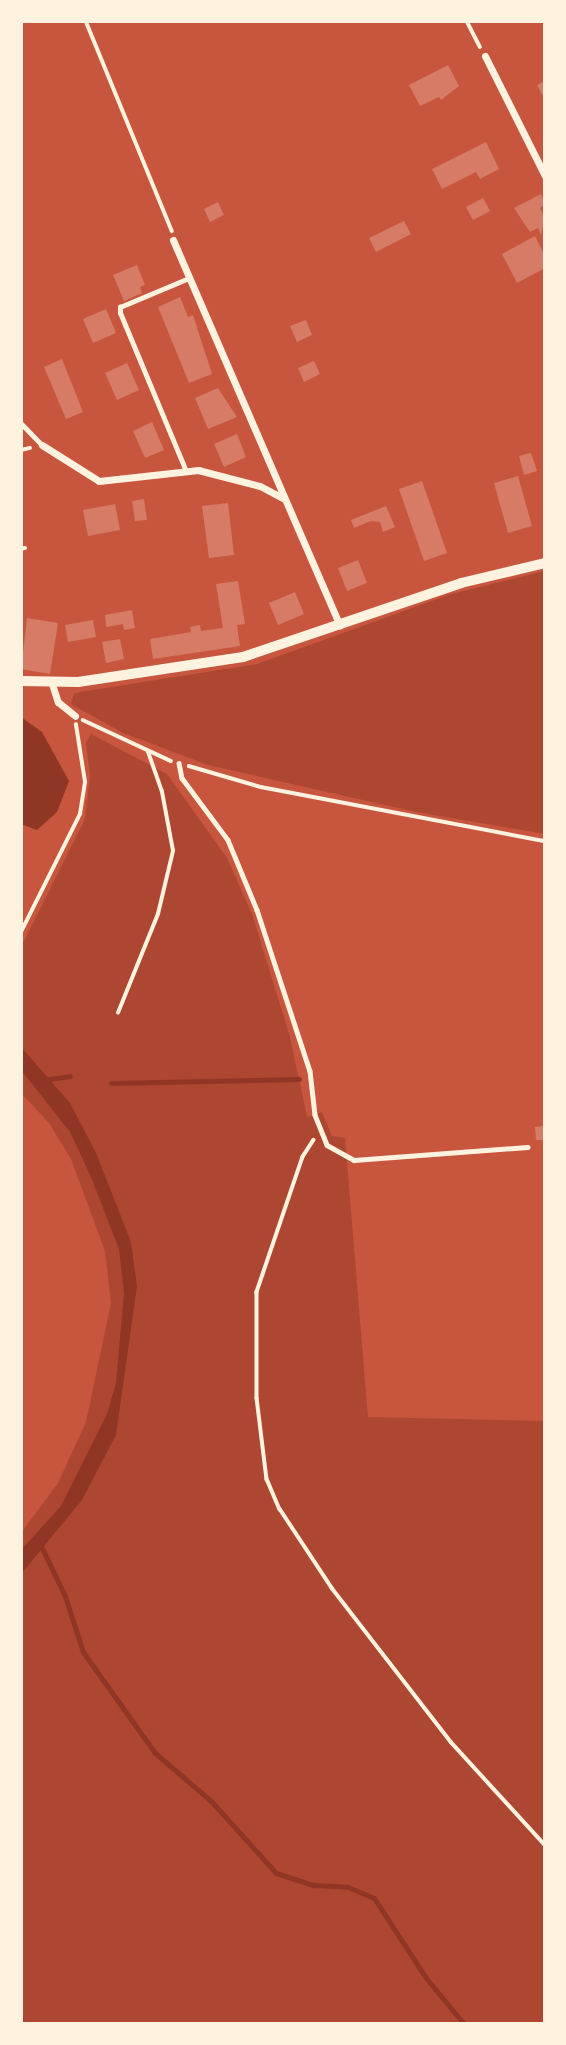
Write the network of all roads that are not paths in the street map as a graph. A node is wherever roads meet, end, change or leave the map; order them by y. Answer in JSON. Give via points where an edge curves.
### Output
{"nodes":[{"id":1,"x":485,"y":56,"type":"road end"},
{"id":2,"x":545,"y":176,"type":"edge"},
{"id":3,"x":173,"y":240,"type":"road end"},
{"id":4,"x":190,"y":277,"type":"junction"},
{"id":5,"x":21,"y":423,"type":"edge"},
{"id":6,"x":42,"y":445,"type":"joint"},
{"id":7,"x":185,"y":469,"type":"junction"},
{"id":8,"x":284,"y":498,"type":"junction"},
{"id":9,"x":545,"y":563,"type":"edge"},
{"id":10,"x":340,"y":625,"type":"junction"},
{"id":11,"x":21,"y":681,"type":"edge"},
{"id":12,"x":51,"y":684,"type":"junction"},
{"id":13,"x":75,"y":716,"type":"road end"},
{"id":14,"x":179,"y":764,"type":"road end"},
{"id":15,"x":528,"y":1147,"type":"dead end"}],
"edges":[{"from":1,"to":2,"type":"street"},
{"from":3,"to":4,"type":"street"},
{"from":4,"to":7,"type":"lane","via":[[120,307]]},
{"from":4,"to":8,"type":"street"},
{"from":5,"to":6,"type":"lane"},
{"from":6,"to":7,"type":"street","via":[[99,481]]},
{"from":7,"to":8,"type":"street","via":[[260,486]]},
{"from":8,"to":10,"type":"street"},
{"from":9,"to":10,"type":"street","via":[[461,583]]},
{"from":10,"to":12,"type":"street","via":[[243,657]]},
{"from":11,"to":12,"type":"street"},
{"from":12,"to":13,"type":"street","via":[[58,702]]},
{"from":14,"to":15,"type":"lane","via":[[182,778],[228,840],[257,910],[310,1071],[318,1132],[338,1154],[354,1160]]}]}
